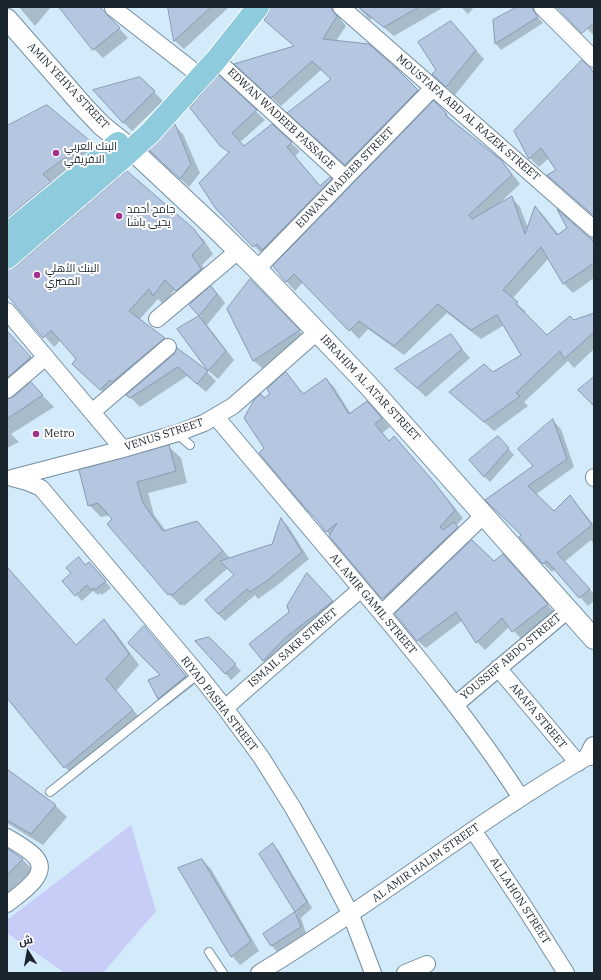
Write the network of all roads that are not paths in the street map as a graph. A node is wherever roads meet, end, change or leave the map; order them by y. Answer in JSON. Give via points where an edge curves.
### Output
{"nodes":[{"id":1,"x":241,"y":7,"type":"edge"},
{"id":2,"x":258,"y":7,"type":"edge"},
{"id":3,"x":341,"y":7,"type":"edge"},
{"id":4,"x":542,"y":7,"type":"edge"},
{"id":5,"x":113,"y":8,"type":"edge"},
{"id":6,"x":7,"y":19,"type":"edge"},
{"id":7,"x":590,"y":49,"type":"edge"},
{"id":8,"x":216,"y":60,"type":"junction"},
{"id":9,"x":190,"y":68,"type":"junction"},
{"id":10,"x":433,"y":88,"type":"junction"},
{"id":11,"x":126,"y":146,"type":"junction"},
{"id":12,"x":345,"y":178,"type":"junction"},
{"id":13,"x":594,"y":229,"type":"edge"},
{"id":14,"x":7,"y":234,"type":"edge"},
{"id":15,"x":238,"y":250,"type":"junction"},
{"id":16,"x":7,"y":258,"type":"edge"},
{"id":17,"x":257,"y":269,"type":"junction"},
{"id":18,"x":7,"y":311,"type":"edge"},
{"id":19,"x":157,"y":320,"type":"dead end"},
{"id":20,"x":317,"y":332,"type":"junction"},
{"id":21,"x":168,"y":347,"type":"dead end"},
{"id":22,"x":46,"y":357,"type":"junction"},
{"id":23,"x":7,"y":390,"type":"edge"},
{"id":24,"x":92,"y":412,"type":"junction"},
{"id":25,"x":216,"y":416,"type":"junction"},
{"id":26,"x":178,"y":433,"type":"junction"},
{"id":27,"x":190,"y":445,"type":"dead end"},
{"id":28,"x":123,"y":449,"type":"junction"},
{"id":29,"x":9,"y":478,"type":"edge"},
{"id":30,"x":484,"y":515,"type":"junction"},
{"id":31,"x":361,"y":589,"type":"junction"},
{"id":32,"x":568,"y":610,"type":"junction"},
{"id":33,"x":382,"y":613,"type":"junction"},
{"id":34,"x":594,"y":639,"type":"edge"},
{"id":35,"x":498,"y":668,"type":"junction"},
{"id":36,"x":198,"y":674,"type":"junction"},
{"id":37,"x":455,"y":705,"type":"junction"},
{"id":38,"x":225,"y":708,"type":"junction"},
{"id":39,"x":589,"y":754,"type":"edge"},
{"id":40,"x":50,"y":792,"type":"dead end"},
{"id":41,"x":521,"y":798,"type":"junction"},
{"id":42,"x":473,"y":830,"type":"junction"},
{"id":43,"x":7,"y":837,"type":"edge"},
{"id":44,"x":7,"y":904,"type":"edge"},
{"id":45,"x":351,"y":915,"type":"junction"},
{"id":46,"x":209,"y":952,"type":"dead end"},
{"id":47,"x":427,"y":964,"type":"dead end"},
{"id":48,"x":223,"y":973,"type":"edge"},
{"id":49,"x":259,"y":973,"type":"edge"},
{"id":50,"x":374,"y":973,"type":"edge"},
{"id":51,"x":404,"y":973,"type":"edge"},
{"id":52,"x":566,"y":973,"type":"edge"}],
"edges":[{"from":1,"to":9,"type":"main road"},
{"from":2,"to":8,"type":"main road"},
{"from":3,"to":10,"type":"street","name":"MOUSTAFA ABD AL RAZEK STREET"},
{"from":4,"to":7,"type":"street"},
{"from":5,"to":9,"type":"street"},
{"from":6,"to":11,"type":"street","name":"AMIN YEHYA STREET","via":[[84,107]]},
{"from":8,"to":11,"type":"main road"},
{"from":8,"to":12,"type":"street","name":"EDWAN WADEEB PASSAGE"},
{"from":9,"to":11,"type":"main road","via":[[140,122]]},
{"from":10,"to":12,"type":"street","name":"EDWAN WADEEB STREET"},
{"from":10,"to":13,"type":"street","name":"MOUSTAFA ABD AL RAZEK STREET"},
{"from":11,"to":14,"type":"main road"},
{"from":11,"to":15,"type":"street","name":"IBRAHIM AL ATAR STREET"},
{"from":11,"to":16,"type":"main road"},
{"from":12,"to":17,"type":"street","name":"EDWAN WADEEB STREET"},
{"from":15,"to":17,"type":"street","name":"IBRAHIM AL ATAR STREET"},
{"from":15,"to":19,"type":"street"},
{"from":17,"to":20,"type":"street","name":"IBRAHIM AL ATAR STREET"},
{"from":18,"to":22,"type":"street"},
{"from":20,"to":25,"type":"street","name":"VENUS STREET","via":[[233,406]]},
{"from":20,"to":30,"type":"street","name":"IBRAHIM AL ATAR STREET","via":[[403,423]]},
{"from":21,"to":24,"type":"street"},
{"from":22,"to":23,"type":"street"},
{"from":22,"to":24,"type":"street"},
{"from":24,"to":28,"type":"street"},
{"from":25,"to":26,"type":"street","name":"VENUS STREET"},
{"from":25,"to":31,"type":"street","name":"AL AMIR GAMIL STREET"},
{"from":26,"to":27,"type":"lane"},
{"from":26,"to":28,"type":"street","name":"VENUS STREET"},
{"from":28,"to":29,"type":"street","name":"VENUS STREET"},
{"from":29,"to":36,"type":"street","name":"RIYAD PASHA STREET","via":[[41,488]]},
{"from":30,"to":32,"type":"street","name":"IBRAHIM AL ATAR STREET"},
{"from":30,"to":33,"type":"street"},
{"from":31,"to":33,"type":"street","name":"AL AMIR GAMIL STREET"},
{"from":31,"to":38,"type":"street","name":"ISMAIL SAKR STREET"},
{"from":32,"to":34,"type":"street","name":"IBRAHIM AL ATAR STREET"},
{"from":32,"to":35,"type":"street","name":"YOUSSEF ABDO STREET"},
{"from":33,"to":37,"type":"street","name":"AL AMIR GAMIL STREET"},
{"from":35,"to":37,"type":"street","name":"YOUSSEF ABDO STREET"},
{"from":35,"to":39,"type":"street","name":"ARAFA STREET"},
{"from":36,"to":38,"type":"street","name":"RIYAD PASHA STREET"},
{"from":36,"to":40,"type":"lane"},
{"from":37,"to":41,"type":"street","name":"AL AMIR GAMIL STREET","via":[[479,735]]},
{"from":38,"to":45,"type":"street","name":"RIYAD PASHA STREET","via":[[294,808]]},
{"from":39,"to":41,"type":"street","name":"AL AMIR HALIM STREET"},
{"from":41,"to":42,"type":"street","name":"AL AMIR HALIM STREET"},
{"from":42,"to":45,"type":"street","name":"AL AMIR HALIM STREET"},
{"from":42,"to":52,"type":"street","name":"AL LAHON STREET"},
{"from":43,"to":44,"type":"street","via":[[34,855],[40,869],[37,878]]},
{"from":45,"to":49,"type":"street","name":"AL AMIR HALIM STREET"},
{"from":45,"to":50,"type":"street","name":"RIYAD PASHA STREET"},
{"from":46,"to":48,"type":"lane"},
{"from":47,"to":51,"type":"street"}]}
